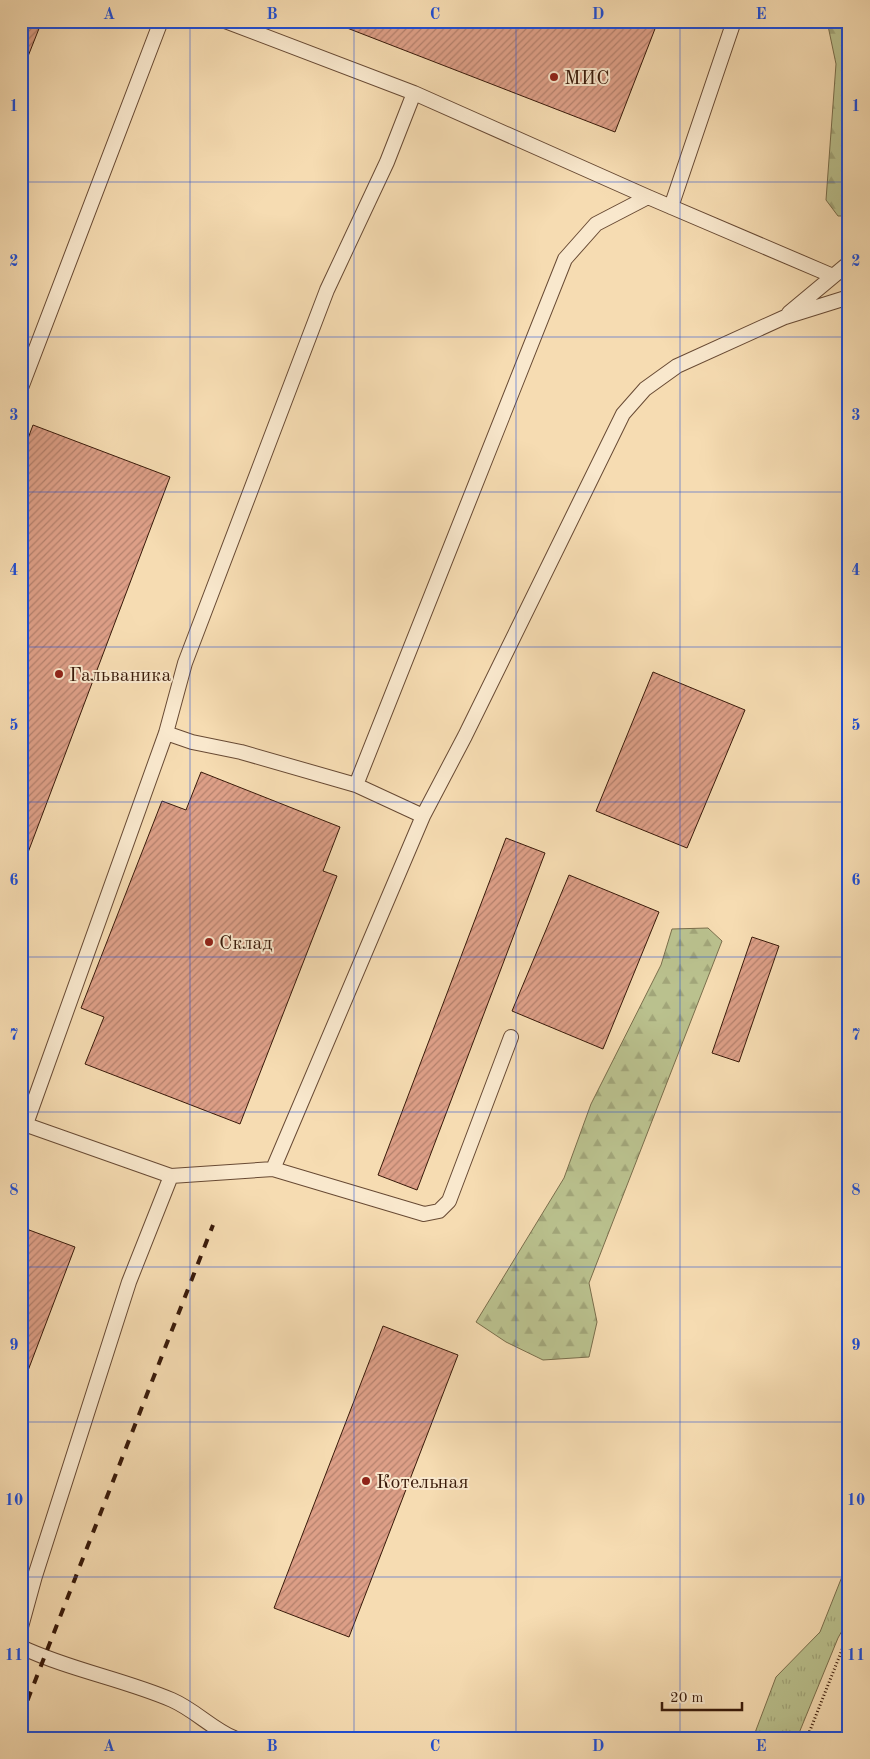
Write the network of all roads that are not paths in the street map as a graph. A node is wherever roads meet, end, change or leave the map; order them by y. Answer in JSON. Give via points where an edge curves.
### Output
{"nodes":[{"id":1,"x":161,"y":21,"type":"edge"},
{"id":2,"x":225,"y":21,"type":"edge"},
{"id":3,"x":734,"y":21,"type":"edge"},
{"id":4,"x":414,"y":94,"type":"junction"},
{"id":5,"x":648,"y":197,"type":"junction"},
{"id":6,"x":671,"y":207,"type":"junction"},
{"id":7,"x":849,"y":263,"type":"edge"},
{"id":8,"x":834,"y":276,"type":"junction"},
{"id":9,"x":849,"y":297,"type":"edge"},
{"id":10,"x":785,"y":316,"type":"junction"},
{"id":11,"x":21,"y":388,"type":"edge"},
{"id":12,"x":166,"y":734,"type":"junction"},
{"id":13,"x":356,"y":785,"type":"junction"},
{"id":14,"x":423,"y":816,"type":"junction"},
{"id":15,"x":511,"y":1037,"type":"dead end"},
{"id":16,"x":23,"y":1124,"type":"edge"},
{"id":17,"x":273,"y":1169,"type":"junction"},
{"id":18,"x":171,"y":1176,"type":"junction"},
{"id":19,"x":21,"y":1627,"type":"edge"},
{"id":20,"x":21,"y":1647,"type":"edge"},
{"id":21,"x":234,"y":1738,"type":"edge"}],
"edges":[{"from":1,"to":11,"type":"lane"},
{"from":2,"to":4,"type":"lane"},
{"from":3,"to":6,"type":"lane"},
{"from":4,"to":5,"type":"lane"},
{"from":4,"to":12,"type":"lane","via":[[387,162],[324,299],[185,663]]},
{"from":5,"to":6,"type":"lane"},
{"from":5,"to":13,"type":"lane","via":[[596,224],[565,259]]},
{"from":6,"to":8,"type":"lane"},
{"from":7,"to":8,"type":"lane"},
{"from":8,"to":10,"type":"lane"},
{"from":9,"to":10,"type":"lane"},
{"from":10,"to":14,"type":"lane","via":[[677,366],[645,389],[623,414]]},
{"from":12,"to":13,"type":"lane"},
{"from":12,"to":16,"type":"lane"},
{"from":13,"to":14,"type":"lane"},
{"from":14,"to":17,"type":"lane"},
{"from":15,"to":17,"type":"lane","via":[[450,1201],[439,1211],[424,1214]]},
{"from":16,"to":18,"type":"lane"},
{"from":17,"to":18,"type":"lane"},
{"from":18,"to":19,"type":"lane","via":[[129,1282]]},
{"from":20,"to":21,"type":"lane","via":[[44,1658],[174,1701],[219,1732]]}]}
